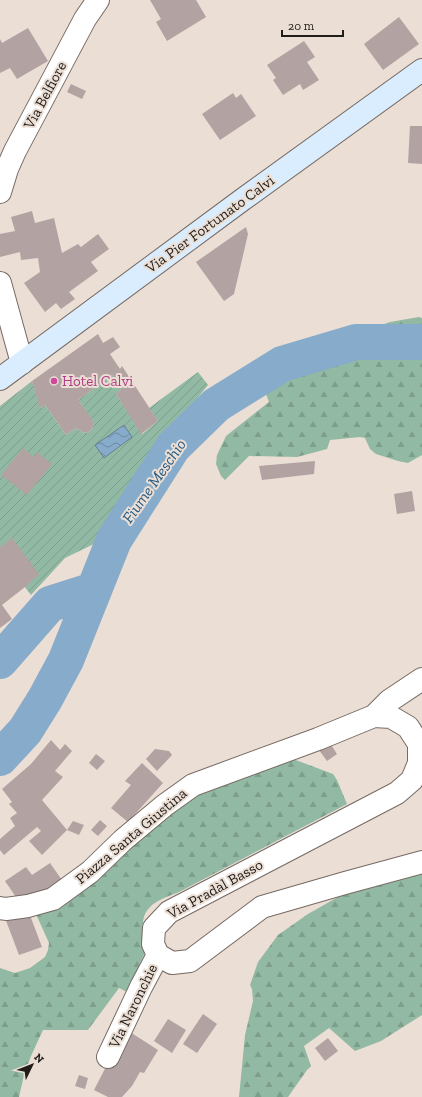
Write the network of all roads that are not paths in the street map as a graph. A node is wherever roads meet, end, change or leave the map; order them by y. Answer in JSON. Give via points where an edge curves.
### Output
{"nodes":[{"id":1,"x":98,"y":0,"type":"edge"},
{"id":2,"x":422,"y":70,"type":"edge"},
{"id":3,"x":0,"y":192,"type":"edge"},
{"id":4,"x":0,"y":283,"type":"edge"},
{"id":5,"x":22,"y":363,"type":"junction"},
{"id":6,"x":0,"y":379,"type":"edge"},
{"id":7,"x":422,"y":679,"type":"edge"},
{"id":8,"x":374,"y":716,"type":"junction"},
{"id":9,"x":422,"y":862,"type":"edge"},
{"id":10,"x":0,"y":908,"type":"edge"},
{"id":11,"x":158,"y":955,"type":"junction"},
{"id":12,"x":108,"y":1057,"type":"dead end"}],
"edges":[{"from":1,"to":3,"type":"street","name":"Via Belfiore","via":[[85,19],[15,151]]},
{"from":2,"to":5,"type":"main road","name":"Via Pier Fortunato Calvi"},
{"from":4,"to":5,"type":"street"},
{"from":5,"to":6,"type":"main road","name":"Via Pier Fortunato Calvi"},
{"from":7,"to":8,"type":"street","via":[[389,701]]},
{"from":8,"to":10,"type":"street","name":"Piazza Santa Giustina","via":[[193,785],[123,840],[90,872],[53,899],[28,906]]},
{"from":8,"to":11,"type":"street","name":"Via Pradàl Basso","via":[[391,717],[408,727],[419,744],[419,763],[412,780],[397,793],[169,912],[154,928],[153,944]]},
{"from":9,"to":11,"type":"street","via":[[262,907],[190,961],[172,963]]},
{"from":11,"to":12,"type":"street","name":"Via Naronchie"}]}
